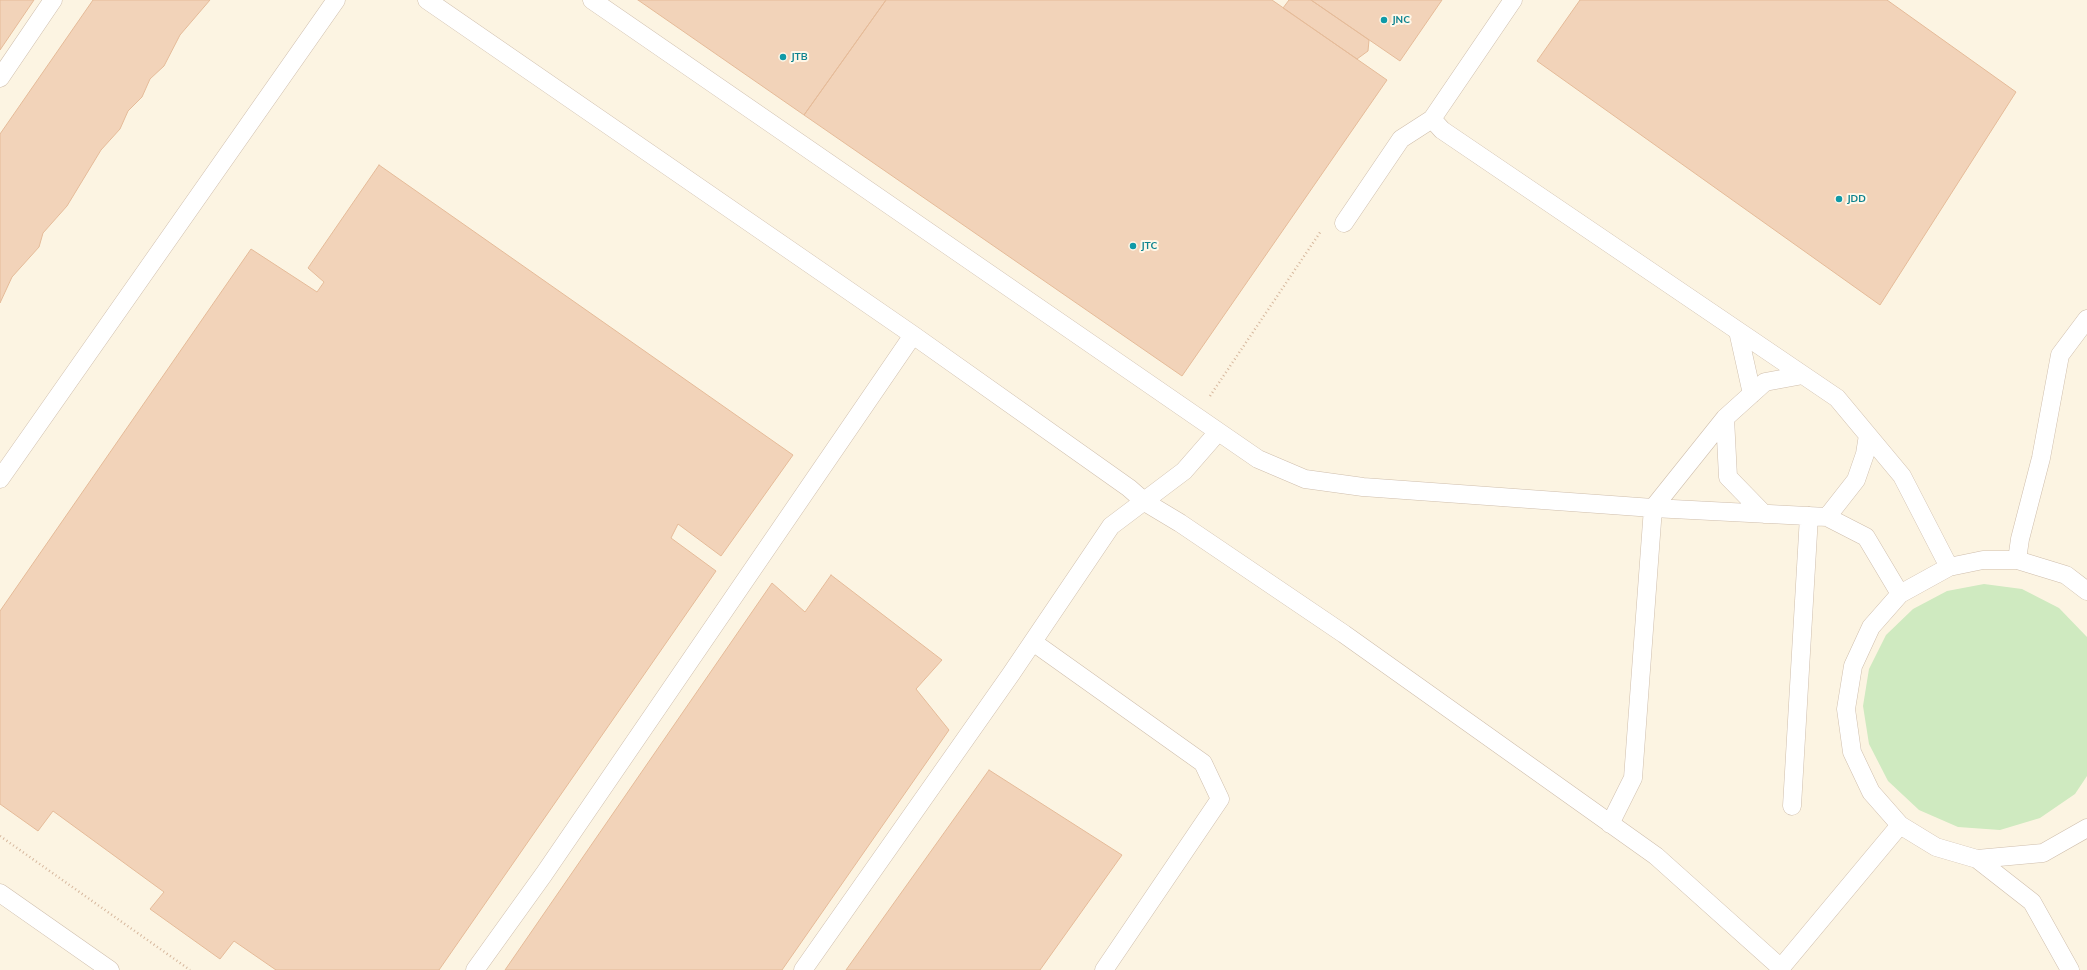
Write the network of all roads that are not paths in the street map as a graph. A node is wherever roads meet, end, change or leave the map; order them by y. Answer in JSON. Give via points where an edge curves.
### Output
{"nodes":[{"id":1,"x":54,"y":0,"type":"edge"},
{"id":2,"x":336,"y":0,"type":"edge"},
{"id":3,"x":426,"y":0,"type":"edge"},
{"id":4,"x":592,"y":0,"type":"edge"},
{"id":5,"x":1513,"y":0,"type":"edge"},
{"id":6,"x":0,"y":78,"type":"edge"},
{"id":7,"x":1432,"y":119,"type":"junction"},
{"id":8,"x":1344,"y":223,"type":"road end"},
{"id":9,"x":2087,"y":319,"type":"edge"},
{"id":10,"x":1738,"y":332,"type":"junction"},
{"id":11,"x":913,"y":335,"type":"junction"},
{"id":12,"x":1803,"y":375,"type":"junction"},
{"id":13,"x":1752,"y":394,"type":"junction"},
{"id":14,"x":1725,"y":418,"type":"junction"},
{"id":15,"x":1218,"y":432,"type":"junction"},
{"id":16,"x":1868,"y":435,"type":"junction"},
{"id":17,"x":0,"y":479,"type":"edge"},
{"id":18,"x":1144,"y":502,"type":"junction"},
{"id":19,"x":1653,"y":508,"type":"junction"},
{"id":20,"x":1764,"y":514,"type":"junction"},
{"id":21,"x":1809,"y":516,"type":"junction"},
{"id":22,"x":1827,"y":517,"type":"junction"},
{"id":23,"x":2017,"y":560,"type":"junction"},
{"id":24,"x":1949,"y":566,"type":"junction"},
{"id":25,"x":2087,"y":591,"type":"edge"},
{"id":26,"x":1900,"y":594,"type":"junction"},
{"id":27,"x":1033,"y":642,"type":"junction"},
{"id":28,"x":1792,"y":806,"type":"dead end"},
{"id":29,"x":1610,"y":824,"type":"junction"},
{"id":30,"x":1900,"y":824,"type":"junction"},
{"id":31,"x":2087,"y":828,"type":"edge"},
{"id":32,"x":1977,"y":859,"type":"junction"},
{"id":33,"x":0,"y":893,"type":"edge"},
{"id":34,"x":1780,"y":969,"type":"edge"},
{"id":35,"x":110,"y":970,"type":"edge"},
{"id":36,"x":475,"y":970,"type":"edge"},
{"id":37,"x":803,"y":970,"type":"edge"},
{"id":38,"x":1104,"y":970,"type":"edge"},
{"id":39,"x":2070,"y":970,"type":"edge"}],
"edges":[{"from":1,"to":6,"type":"lane"},
{"from":2,"to":17,"type":"lane"},
{"from":3,"to":11,"type":"lane"},
{"from":4,"to":15,"type":"lane"},
{"from":5,"to":7,"type":"lane"},
{"from":7,"to":8,"type":"lane","via":[[1401,139]]},
{"from":7,"to":10,"type":"lane","via":[[1442,130]]},
{"from":9,"to":23,"type":"lane","via":[[2060,355]]},
{"from":10,"to":12,"type":"lane"},
{"from":10,"to":13,"type":"lane"},
{"from":11,"to":18,"type":"lane","via":[[1129,488]]},
{"from":11,"to":36,"type":"lane","via":[[548,868]]},
{"from":12,"to":13,"type":"lane","via":[[1765,382]]},
{"from":12,"to":16,"type":"lane","via":[[1837,398]]},
{"from":13,"to":14,"type":"lane"},
{"from":14,"to":19,"type":"lane"},
{"from":14,"to":20,"type":"lane","via":[[1728,477]]},
{"from":15,"to":18,"type":"lane","via":[[1184,471]]},
{"from":15,"to":19,"type":"lane","via":[[1258,459],[1305,479],[1363,487]]},
{"from":16,"to":22,"type":"lane","via":[[1856,480]]},
{"from":16,"to":24,"type":"lane","via":[[1902,476]]},
{"from":18,"to":27,"type":"lane","via":[[1111,526]]},
{"from":18,"to":29,"type":"lane","via":[[1180,523],[1337,630]]},
{"from":19,"to":20,"type":"lane"},
{"from":19,"to":29,"type":"lane","via":[[1633,778]]},
{"from":20,"to":21,"type":"lane"},
{"from":21,"to":22,"type":"lane"},
{"from":21,"to":28,"type":"lane"},
{"from":22,"to":26,"type":"lane","via":[[1866,537]]},
{"from":23,"to":24,"type":"lane","via":[[1983,560]]},
{"from":23,"to":25,"type":"lane","via":[[2066,575]]},
{"from":24,"to":26,"type":"lane"},
{"from":26,"to":30,"type":"lane","via":[[1871,627],[1853,666],[1846,709],[1852,752],[1858,766],[1871,792]]},
{"from":27,"to":37,"type":"lane"},
{"from":27,"to":38,"type":"lane","via":[[1203,763],[1220,800]]},
{"from":29,"to":34,"type":"lane","via":[[1656,856]]},
{"from":30,"to":32,"type":"lane","via":[[1936,847]]},
{"from":30,"to":34,"type":"lane"},
{"from":31,"to":32,"type":"lane","via":[[2043,853]]},
{"from":32,"to":39,"type":"lane","via":[[2032,902]]},
{"from":33,"to":35,"type":"lane"}]}
